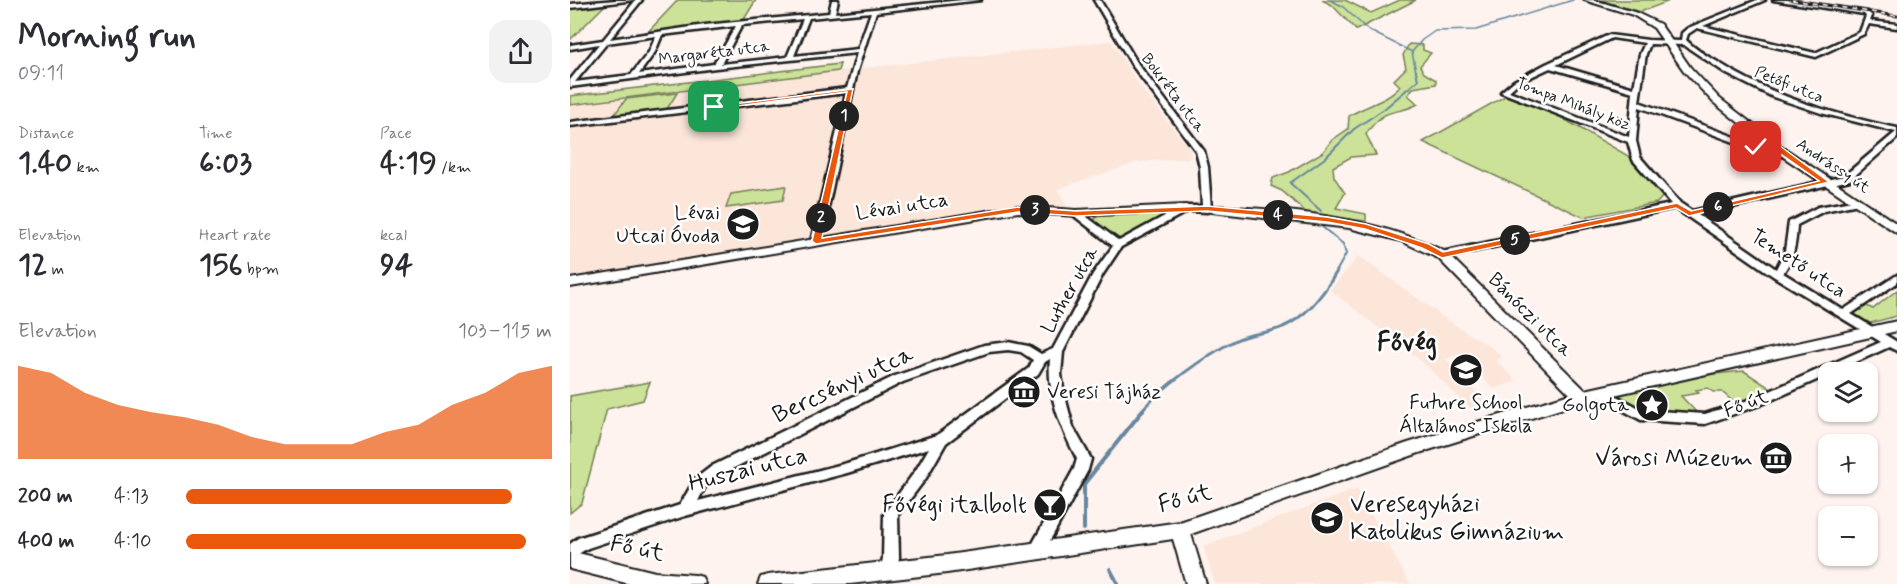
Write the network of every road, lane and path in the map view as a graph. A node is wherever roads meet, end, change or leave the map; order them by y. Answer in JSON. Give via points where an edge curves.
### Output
{"nodes":[{"id":1,"x":632,"y":0,"type":"edge"},
{"id":2,"x":639,"y":0,"type":"edge"},
{"id":3,"x":835,"y":0,"type":"edge"},
{"id":4,"x":978,"y":0,"type":"edge"},
{"id":5,"x":1097,"y":0,"type":"edge"},
{"id":6,"x":1587,"y":0,"type":"edge"},
{"id":7,"x":1762,"y":0,"type":"edge"},
{"id":8,"x":1776,"y":0,"type":"edge"},
{"id":9,"x":923,"y":3,"type":"edge"},
{"id":10,"x":570,"y":6,"type":"edge"},
{"id":11,"x":874,"y":10,"type":"junction"},
{"id":12,"x":832,"y":14,"type":"junction"},
{"id":13,"x":807,"y":17,"type":"junction"},
{"id":14,"x":1869,"y":19,"type":"junction"},
{"id":15,"x":740,"y":23,"type":"junction"},
{"id":16,"x":1696,"y":26,"type":"junction"},
{"id":17,"x":1897,"y":26,"type":"edge"},
{"id":18,"x":660,"y":33,"type":"junction"},
{"id":19,"x":1648,"y":42,"type":"junction"},
{"id":20,"x":1668,"y":42,"type":"junction"},
{"id":21,"x":1684,"y":42,"type":"junction"},
{"id":22,"x":602,"y":43,"type":"junction"},
{"id":23,"x":570,"y":47,"type":"edge"},
{"id":24,"x":861,"y":51,"type":"junction"},
{"id":25,"x":790,"y":58,"type":"junction"},
{"id":26,"x":1548,"y":65,"type":"junction"},
{"id":27,"x":716,"y":66,"type":"junction"},
{"id":28,"x":574,"y":75,"type":"edge"},
{"id":29,"x":634,"y":76,"type":"junction"},
{"id":30,"x":570,"y":85,"type":"edge"},
{"id":31,"x":850,"y":90,"type":"junction"},
{"id":32,"x":1637,"y":92,"type":"junction"},
{"id":33,"x":1636,"y":103,"type":"junction"},
{"id":34,"x":570,"y":124,"type":"edge"},
{"id":35,"x":1897,"y":132,"type":"edge"},
{"id":36,"x":1632,"y":141,"type":"junction"},
{"id":37,"x":1777,"y":148,"type":"junction"},
{"id":38,"x":1826,"y":182,"type":"junction"},
{"id":39,"x":1855,"y":202,"type":"junction"},
{"id":40,"x":1677,"y":206,"type":"junction"},
{"id":41,"x":1186,"y":208,"type":"junction"},
{"id":42,"x":1207,"y":208,"type":"junction"},
{"id":43,"x":1076,"y":213,"type":"junction"},
{"id":44,"x":1689,"y":214,"type":"junction"},
{"id":45,"x":1897,"y":229,"type":"edge"},
{"id":46,"x":816,"y":241,"type":"junction"},
{"id":47,"x":1118,"y":245,"type":"junction"},
{"id":48,"x":1442,"y":255,"type":"junction"},
{"id":49,"x":1777,"y":274,"type":"junction"},
{"id":50,"x":1897,"y":278,"type":"edge"},
{"id":51,"x":570,"y":283,"type":"edge"},
{"id":52,"x":1843,"y":315,"type":"junction"},
{"id":53,"x":1897,"y":326,"type":"edge"},
{"id":54,"x":1872,"y":333,"type":"junction"},
{"id":55,"x":1893,"y":345,"type":"edge"},
{"id":56,"x":1058,"y":352,"type":"junction"},
{"id":57,"x":1037,"y":365,"type":"junction"},
{"id":58,"x":1055,"y":374,"type":"junction"},
{"id":59,"x":1591,"y":394,"type":"junction"},
{"id":60,"x":941,"y":439,"type":"junction"},
{"id":61,"x":685,"y":510,"type":"junction"},
{"id":62,"x":1180,"y":530,"type":"junction"},
{"id":63,"x":570,"y":552,"type":"edge"},
{"id":64,"x":1036,"y":553,"type":"junction"},
{"id":65,"x":570,"y":560,"type":"edge"},
{"id":66,"x":888,"y":572,"type":"junction"},
{"id":67,"x":695,"y":584,"type":"edge"},
{"id":68,"x":768,"y":584,"type":"edge"},
{"id":69,"x":1196,"y":584,"type":"edge"}],
"edges":[{"from":1,"to":10,"type":"street"},
{"from":2,"to":22,"type":"street"},
{"from":3,"to":12,"type":"street"},
{"from":4,"to":9,"type":"street"},
{"from":5,"to":42,"type":"street","name":"Bokréta utca","via":[[1135,65],[1200,151]]},
{"from":6,"to":20,"type":"main road","name":"Andrássy út","via":[[1647,19]]},
{"from":7,"to":16,"type":"street"},
{"from":8,"to":14,"type":"street","via":[[1860,12]]},
{"from":9,"to":11,"type":"street"},
{"from":11,"to":12,"type":"street"},
{"from":11,"to":24,"type":"street"},
{"from":12,"to":13,"type":"street"},
{"from":13,"to":15,"type":"street"},
{"from":13,"to":25,"type":"street"},
{"from":14,"to":16,"type":"street","via":[[1862,33],[1816,55]]},
{"from":14,"to":17,"type":"street"},
{"from":15,"to":18,"type":"street"},
{"from":15,"to":27,"type":"street"},
{"from":16,"to":21,"type":"street","via":[[1685,33]]},
{"from":18,"to":22,"type":"street"},
{"from":18,"to":29,"type":"street"},
{"from":19,"to":20,"type":"street"},
{"from":19,"to":26,"type":"street","via":[[1611,36]]},
{"from":19,"to":32,"type":"street"},
{"from":20,"to":21,"type":"street"},
{"from":20,"to":37,"type":"main road","name":"Andrássy út","via":[[1716,100]]},
{"from":21,"to":35,"type":"street","name":"Petőfi utca","via":[[1728,73],[1789,101]]},
{"from":22,"to":23,"type":"street"},
{"from":22,"to":28,"type":"street"},
{"from":24,"to":25,"type":"street","name":"Margaréta utca"},
{"from":24,"to":31,"type":"street"},
{"from":25,"to":27,"type":"street","name":"Margaréta utca"},
{"from":26,"to":32,"type":"street"},
{"from":26,"to":36,"type":"street","name":"Tompa Mihály köz","via":[[1504,92]]},
{"from":27,"to":29,"type":"street","name":"Margaréta utca"},
{"from":28,"to":30,"type":"street"},
{"from":29,"to":30,"type":"street","name":"Margaréta utca"},
{"from":31,"to":34,"type":"street"},
{"from":31,"to":46,"type":"street"},
{"from":32,"to":33,"type":"street"},
{"from":33,"to":36,"type":"street"},
{"from":33,"to":37,"type":"street","via":[[1756,147]]},
{"from":35,"to":38,"type":"street","via":[[1847,178]]},
{"from":36,"to":40,"type":"street","name":"Temető utca","via":[[1636,158]]},
{"from":37,"to":38,"type":"main road","name":"Andrássy út"},
{"from":38,"to":39,"type":"main road","name":"Andrássy út"},
{"from":38,"to":44,"type":"street"},
{"from":39,"to":45,"type":"main road","name":"Andrássy út"},
{"from":39,"to":49,"type":"street","via":[[1821,209],[1792,224],[1793,250]]},
{"from":40,"to":44,"type":"street","name":"Temető utca"},
{"from":40,"to":48,"type":"street"},
{"from":41,"to":42,"type":"street","name":"Lévai utca"},
{"from":41,"to":43,"type":"main road","name":"Lévai utca"},
{"from":41,"to":47,"type":"street","name":"Luther utca"},
{"from":42,"to":48,"type":"main road","name":"Bánóczi utca","via":[[1366,226]]},
{"from":43,"to":46,"type":"main road","name":"Lévai utca","via":[[1018,209]]},
{"from":43,"to":47,"type":"street","name":"Luther utca"},
{"from":44,"to":49,"type":"street","name":"Temető utca"},
{"from":46,"to":51,"type":"main road","name":"Lévai utca"},
{"from":47,"to":56,"type":"street","name":"Luther utca","via":[[1098,274]]},
{"from":48,"to":59,"type":"main road","name":"Bánóczi utca"},
{"from":49,"to":52,"type":"street","name":"Temető utca"},
{"from":50,"to":52,"type":"street"},
{"from":52,"to":54,"type":"street","name":"Temető utca"},
{"from":53,"to":54,"type":"main road","name":"Fő út"},
{"from":54,"to":55,"type":"street","name":"Temető utca"},
{"from":54,"to":59,"type":"main road","name":"Fő út"},
{"from":55,"to":59,"type":"street","name":"Fő út","via":[[1706,419],[1641,415]]},
{"from":56,"to":57,"type":"street","name":"Huszai utca"},
{"from":56,"to":58,"type":"street","name":"Luther utca"},
{"from":57,"to":58,"type":"street"},
{"from":57,"to":60,"type":"street","name":"Huszai utca"},
{"from":57,"to":61,"type":"street","name":"Bercsényi utca","via":[[1024,349],[988,348],[898,379],[717,470],[700,483]]},
{"from":58,"to":64,"type":"street","name":"Luther utca","via":[[1067,427],[1084,459]]},
{"from":59,"to":62,"type":"main road","name":"Fő út","via":[[1414,448]]},
{"from":60,"to":61,"type":"street","name":"Huszai utca"},
{"from":60,"to":66,"type":"street","name":"Huszai utca","via":[[891,514]]},
{"from":61,"to":63,"type":"street","name":"Huszai utca","via":[[584,543]]},
{"from":62,"to":64,"type":"main road","name":"Fő út"},
{"from":62,"to":69,"type":"main road"},
{"from":64,"to":66,"type":"main road","name":"Fő út"},
{"from":65,"to":67,"type":"main road","name":"Fő út","via":[[655,581]]},
{"from":66,"to":68,"type":"main road","name":"Fő út"}]}
